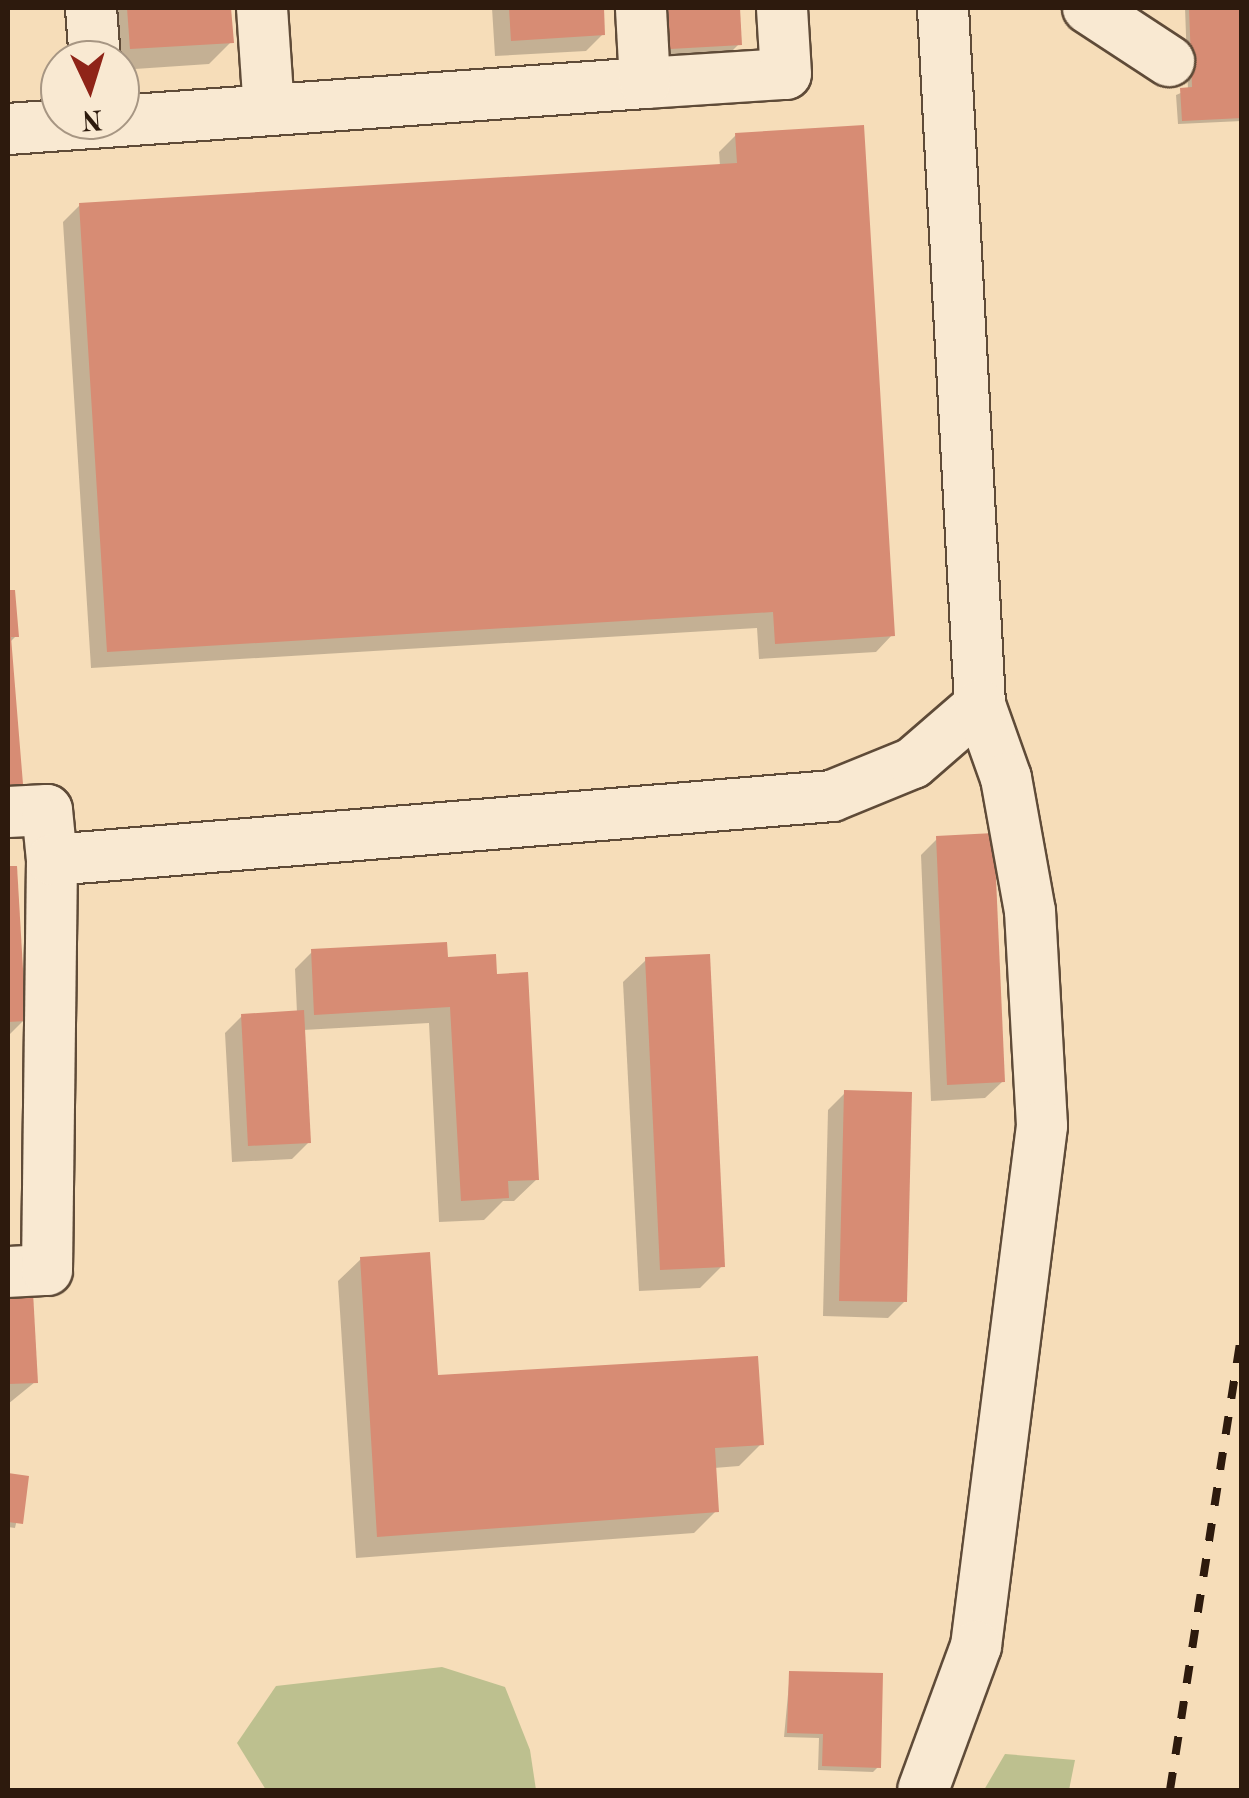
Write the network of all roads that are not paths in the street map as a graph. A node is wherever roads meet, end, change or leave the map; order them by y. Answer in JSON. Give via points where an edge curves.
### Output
{"nodes":[{"id":1,"x":92,"y":8,"type":"edge"},
{"id":2,"x":262,"y":8,"type":"edge"},
{"id":3,"x":641,"y":8,"type":"edge"},
{"id":4,"x":782,"y":8,"type":"edge"},
{"id":5,"x":943,"y":8,"type":"edge"},
{"id":6,"x":1088,"y":8,"type":"edge"},
{"id":7,"x":94,"y":40,"type":"edge"},
{"id":8,"x":1169,"y":61,"type":"dead end"},
{"id":9,"x":646,"y":84,"type":"junction"},
{"id":10,"x":268,"y":110,"type":"junction"},
{"id":11,"x":140,"y":118,"type":"edge"},
{"id":12,"x":40,"y":126,"type":"edge"},
{"id":13,"x":8,"y":129,"type":"edge"},
{"id":14,"x":980,"y":705,"type":"junction"},
{"id":15,"x":8,"y":812,"type":"edge"},
{"id":16,"x":52,"y":860,"type":"junction"},
{"id":17,"x":28,"y":1120,"type":"edge"},
{"id":18,"x":8,"y":1272,"type":"edge"},
{"id":19,"x":922,"y":1790,"type":"edge"}],
"edges":[{"from":1,"to":7,"type":"street"},
{"from":2,"to":10,"type":"street"},
{"from":3,"to":9,"type":"street"},
{"from":4,"to":9,"type":"street","via":[[786,74]]},
{"from":5,"to":14,"type":"street"},
{"from":6,"to":8,"type":"street"},
{"from":9,"to":10,"type":"street"},
{"from":10,"to":11,"type":"street"},
{"from":12,"to":13,"type":"street"},
{"from":14,"to":16,"type":"street","via":[[913,763],[832,796]]},
{"from":14,"to":19,"type":"street","via":[[1006,778],[1030,911],[1042,1126],[976,1646]]},
{"from":15,"to":16,"type":"street","via":[[48,810]]},
{"from":16,"to":17,"type":"street"},
{"from":17,"to":18,"type":"street","via":[[47,1270]]}]}
